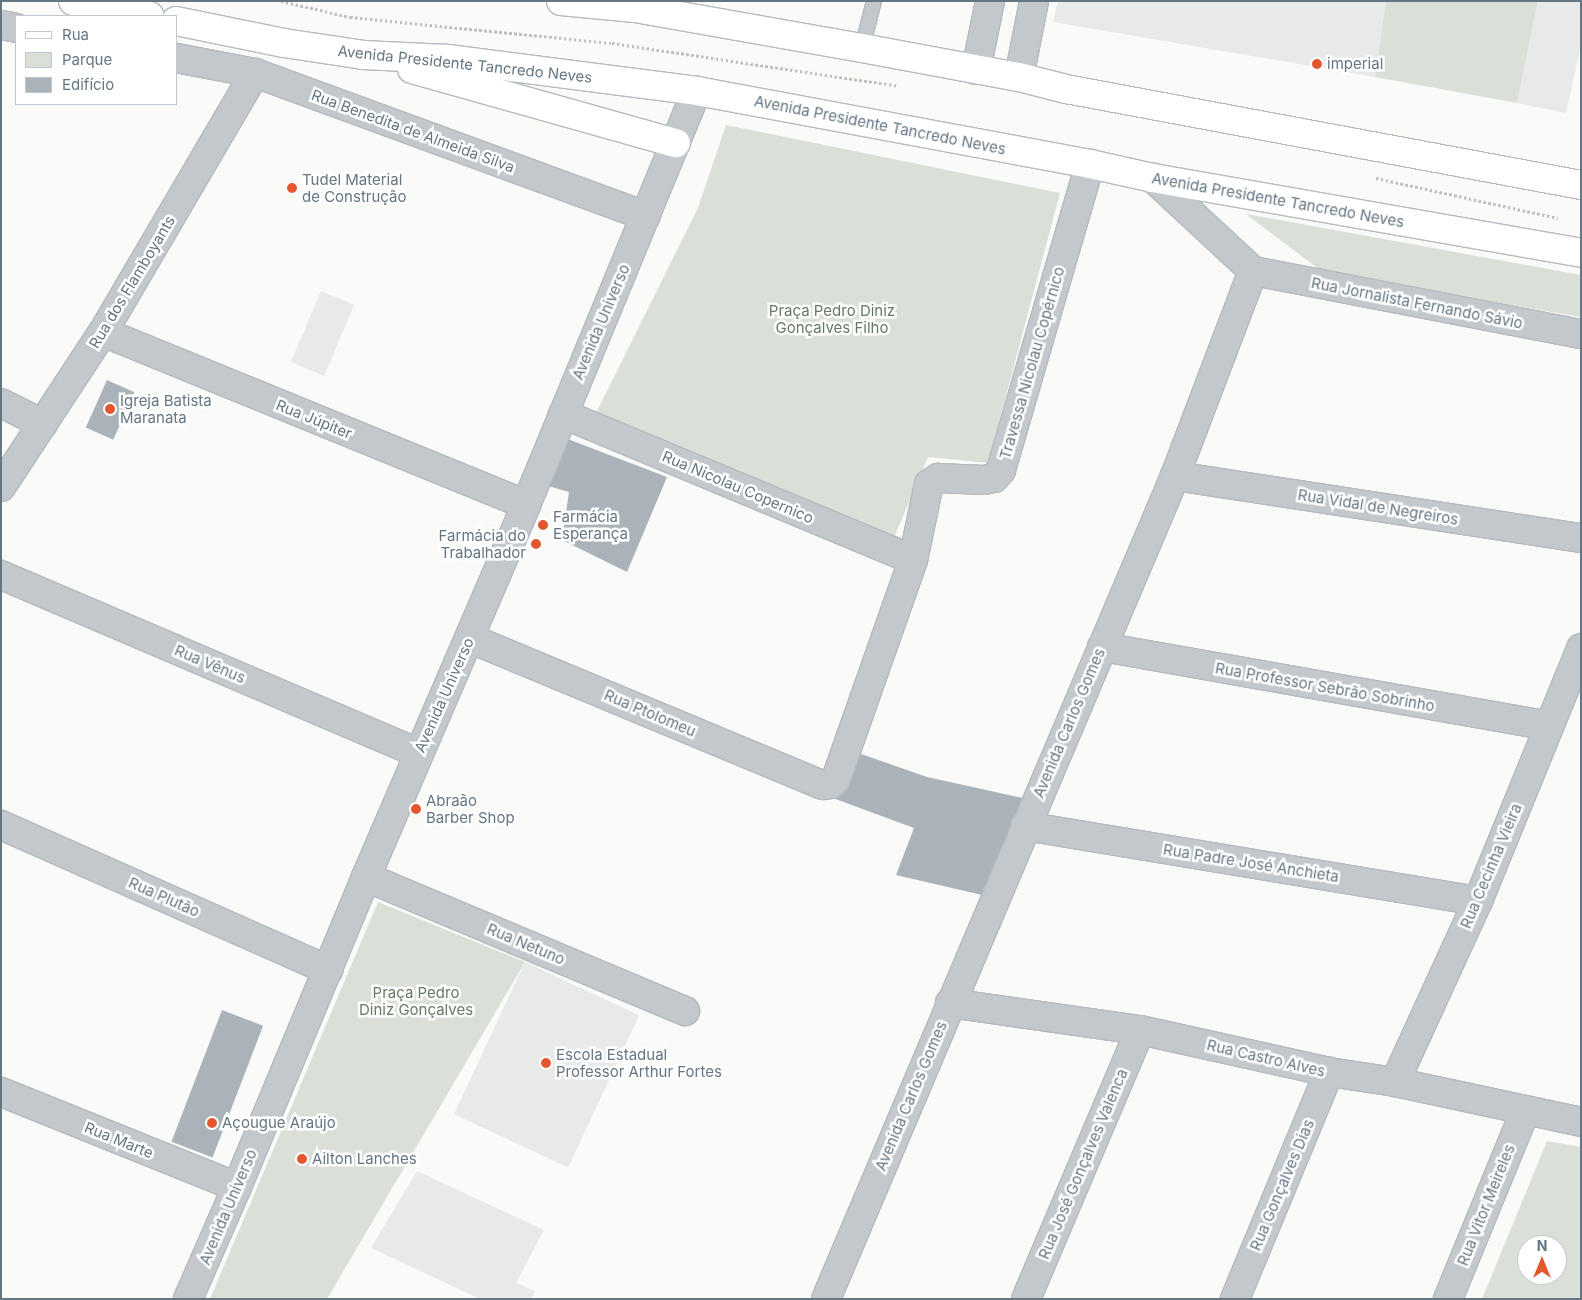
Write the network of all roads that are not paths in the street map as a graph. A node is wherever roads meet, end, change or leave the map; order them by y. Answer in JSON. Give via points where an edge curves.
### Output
{"nodes":[{"id":1,"x":73,"y":1,"type":"edge"},
{"id":2,"x":561,"y":1,"type":"edge"},
{"id":3,"x":607,"y":1,"type":"edge"},
{"id":4,"x":874,"y":1,"type":"edge"},
{"id":5,"x":990,"y":1,"type":"edge"},
{"id":6,"x":1034,"y":1,"type":"edge"},
{"id":7,"x":636,"y":8,"type":"junction"},
{"id":8,"x":145,"y":15,"type":"edge"},
{"id":9,"x":178,"y":22,"type":"edge"},
{"id":10,"x":1,"y":25,"type":"edge"},
{"id":11,"x":15,"y":28,"type":"edge"},
{"id":12,"x":862,"y":48,"type":"junction"},
{"id":13,"x":363,"y":55,"type":"junction"},
{"id":14,"x":178,"y":58,"type":"edge"},
{"id":15,"x":976,"y":70,"type":"junction"},
{"id":16,"x":255,"y":73,"type":"junction"},
{"id":17,"x":1019,"y":77,"type":"junction"},
{"id":18,"x":697,"y":91,"type":"junction"},
{"id":19,"x":676,"y":143,"type":"junction"},
{"id":20,"x":1090,"y":164,"type":"junction"},
{"id":21,"x":1153,"y":178,"type":"junction"},
{"id":22,"x":1581,"y":185,"type":"edge"},
{"id":23,"x":646,"y":216,"type":"junction"},
{"id":24,"x":1577,"y":252,"type":"edge"},
{"id":25,"x":1253,"y":271,"type":"junction"},
{"id":26,"x":103,"y":332,"type":"junction"},
{"id":27,"x":1581,"y":334,"type":"edge"},
{"id":28,"x":1,"y":403,"type":"edge"},
{"id":29,"x":563,"y":414,"type":"junction"},
{"id":30,"x":43,"y":424,"type":"junction"},
{"id":31,"x":1175,"y":476,"type":"junction"},
{"id":32,"x":1,"y":487,"type":"edge"},
{"id":33,"x":526,"y":506,"type":"junction"},
{"id":34,"x":1581,"y":538,"type":"edge"},
{"id":35,"x":912,"y":560,"type":"junction"},
{"id":36,"x":1,"y":575,"type":"edge"},
{"id":37,"x":469,"y":638,"type":"junction"},
{"id":38,"x":1102,"y":647,"type":"junction"},
{"id":39,"x":1581,"y":648,"type":"edge"},
{"id":40,"x":1548,"y":726,"type":"junction"},
{"id":41,"x":419,"y":753,"type":"junction"},
{"id":42,"x":831,"y":784,"type":"joint"},
{"id":43,"x":1,"y":825,"type":"edge"},
{"id":44,"x":1025,"y":826,"type":"junction"},
{"id":45,"x":366,"y":877,"type":"junction"},
{"id":46,"x":1478,"y":901,"type":"junction"},
{"id":47,"x":328,"y":970,"type":"junction"},
{"id":48,"x":950,"y":1003,"type":"junction"},
{"id":49,"x":685,"y":1011,"type":"dead end"},
{"id":50,"x":1140,"y":1030,"type":"junction"},
{"id":51,"x":1329,"y":1072,"type":"junction"},
{"id":52,"x":1395,"y":1082,"type":"junction"},
{"id":53,"x":1,"y":1092,"type":"edge"},
{"id":54,"x":1525,"y":1111,"type":"junction"},
{"id":55,"x":1581,"y":1122,"type":"edge"},
{"id":56,"x":237,"y":1187,"type":"junction"},
{"id":57,"x":188,"y":1299,"type":"edge"},
{"id":58,"x":826,"y":1299,"type":"edge"},
{"id":59,"x":1026,"y":1299,"type":"edge"},
{"id":60,"x":1235,"y":1299,"type":"edge"},
{"id":61,"x":1448,"y":1299,"type":"edge"}],
"edges":[{"from":1,"to":8,"type":"main road"},
{"from":2,"to":7,"type":"main road"},
{"from":3,"to":7,"type":"main road"},
{"from":4,"to":12,"type":"lane"},
{"from":5,"to":15,"type":"street"},
{"from":6,"to":17,"type":"street"},
{"from":7,"to":12,"type":"main road"},
{"from":9,"to":13,"type":"main road","name":"Avenida Presidente Tancredo Neves"},
{"from":10,"to":11,"type":"street"},
{"from":12,"to":15,"type":"main road"},
{"from":13,"to":18,"type":"main road","name":"Avenida Presidente Tancredo Neves","via":[[448,59]]},
{"from":13,"to":19,"type":"main road"},
{"from":14,"to":16,"type":"street","name":"Rua Benedita de Almeida Silva"},
{"from":15,"to":17,"type":"main road"},
{"from":16,"to":23,"type":"street","name":"Rua Benedita de Almeida Silva"},
{"from":16,"to":26,"type":"street","name":"Rua dos Flamboyants"},
{"from":17,"to":22,"type":"main road","via":[[1066,89]]},
{"from":18,"to":19,"type":"street","name":"Avenida Universo"},
{"from":18,"to":20,"type":"main road","name":"Avenida Presidente Tancredo Neves"},
{"from":19,"to":23,"type":"street","name":"Avenida Universo"},
{"from":20,"to":21,"type":"main road","name":"Avenida Presidente Tancredo Neves"},
{"from":20,"to":35,"type":"street","name":"Travessa Nicolau Copérnico","via":[[1001,470],[994,478],[984,480],[946,477],[929,484]]},
{"from":21,"to":24,"type":"main road","name":"Avenida Presidente Tancredo Neves"},
{"from":21,"to":25,"type":"street"},
{"from":23,"to":29,"type":"street","name":"Avenida Universo"},
{"from":25,"to":27,"type":"street","name":"Rua Jornalista Fernando Sávio"},
{"from":25,"to":31,"type":"street","name":"Avenida Carlos Gomes"},
{"from":26,"to":30,"type":"street","name":"Rua dos Flamboyants"},
{"from":26,"to":33,"type":"street","name":"Rua Júpiter"},
{"from":28,"to":30,"type":"street"},
{"from":29,"to":33,"type":"street","name":"Avenida Universo"},
{"from":29,"to":35,"type":"street","name":"Rua Nicolau Copernico"},
{"from":30,"to":32,"type":"street","name":"Rua dos Flamboyants"},
{"from":31,"to":34,"type":"street","name":"Rua Vidal de Negreiros"},
{"from":31,"to":38,"type":"street","name":"Avenida Carlos Gomes"},
{"from":33,"to":37,"type":"street","name":"Avenida Universo"},
{"from":35,"to":42,"type":"street","name":"Travessa Nicolau Copérnico","via":[[836,779]]},
{"from":36,"to":41,"type":"street","name":"Rua Vênus"},
{"from":37,"to":41,"type":"street","name":"Avenida Universo"},
{"from":37,"to":42,"type":"street","name":"Rua Ptolomeu","via":[[823,785]]},
{"from":38,"to":40,"type":"street","name":"Rua Professor Sebrão Sobrinho"},
{"from":38,"to":44,"type":"street","name":"Avenida Carlos Gomes"},
{"from":39,"to":40,"type":"street","name":"Rua Cecinha Vieira"},
{"from":40,"to":46,"type":"street","name":"Rua Cecinha Vieira"},
{"from":41,"to":45,"type":"street","name":"Avenida Universo"},
{"from":43,"to":47,"type":"street","name":"Rua Plutão"},
{"from":44,"to":46,"type":"street","name":"Rua Padre José Anchieta"},
{"from":44,"to":48,"type":"street","name":"Avenida Carlos Gomes"},
{"from":45,"to":47,"type":"street","name":"Avenida Universo"},
{"from":45,"to":49,"type":"street","name":"Rua Netuno"},
{"from":46,"to":52,"type":"street","name":"Rua Cecinha Vieira"},
{"from":47,"to":56,"type":"street","name":"Avenida Universo"},
{"from":48,"to":50,"type":"street","name":"Rua Castro Alves"},
{"from":48,"to":58,"type":"street","name":"Avenida Carlos Gomes"},
{"from":50,"to":51,"type":"street","name":"Rua Castro Alves"},
{"from":50,"to":59,"type":"street","name":"Rua José Gonçalves Valenca"},
{"from":51,"to":52,"type":"street","name":"Rua Castro Alves"},
{"from":51,"to":60,"type":"street","name":"Rua Gonçalves Dias"},
{"from":52,"to":54,"type":"street","name":"Rua Castro Alves"},
{"from":53,"to":56,"type":"street","name":"Rua Marte"},
{"from":54,"to":55,"type":"street","name":"Rua Castro Alves"},
{"from":54,"to":61,"type":"street","name":"Rua Vitor Meireles"},
{"from":56,"to":57,"type":"street","name":"Avenida Universo"}]}
